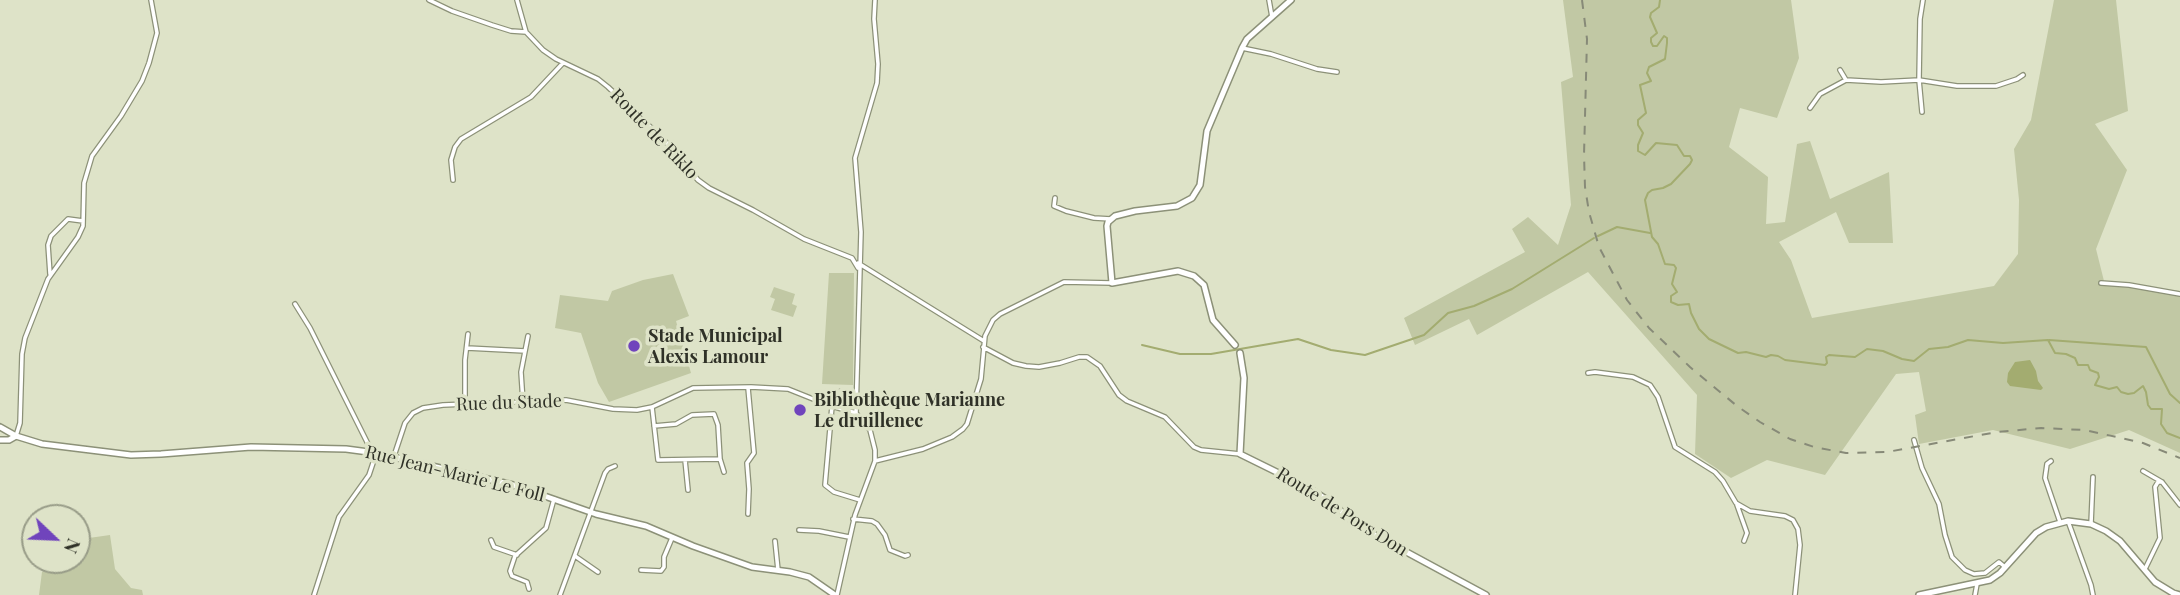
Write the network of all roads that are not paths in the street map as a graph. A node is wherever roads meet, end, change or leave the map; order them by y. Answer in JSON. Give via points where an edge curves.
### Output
{"nodes":[{"id":1,"x":150,"y":0,"type":"edge"},
{"id":2,"x":429,"y":0,"type":"edge"},
{"id":3,"x":517,"y":0,"type":"edge"},
{"id":4,"x":875,"y":0,"type":"edge"},
{"id":5,"x":1269,"y":0,"type":"edge"},
{"id":6,"x":1291,"y":0,"type":"edge"},
{"id":7,"x":1923,"y":0,"type":"edge"},
{"id":8,"x":1272,"y":18,"type":"junction"},
{"id":9,"x":526,"y":32,"type":"junction"},
{"id":10,"x":1242,"y":48,"type":"junction"},
{"id":11,"x":563,"y":63,"type":"junction"},
{"id":12,"x":1840,"y":70,"type":"dead end"},
{"id":13,"x":1336,"y":72,"type":"dead end"},
{"id":14,"x":2023,"y":75,"type":"dead end"},
{"id":15,"x":1846,"y":80,"type":"junction"},
{"id":16,"x":1919,"y":80,"type":"junction"},
{"id":17,"x":1810,"y":108,"type":"dead end"},
{"id":18,"x":1922,"y":112,"type":"dead end"},
{"id":19,"x":453,"y":180,"type":"dead end"},
{"id":20,"x":1055,"y":198,"type":"dead end"},
{"id":21,"x":1111,"y":219,"type":"junction"},
{"id":22,"x":83,"y":221,"type":"junction"},
{"id":23,"x":858,"y":263,"type":"junction"},
{"id":24,"x":859,"y":270,"type":"junction"},
{"id":25,"x":50,"y":274,"type":"junction"},
{"id":26,"x":1112,"y":282,"type":"junction"},
{"id":27,"x":2101,"y":283,"type":"dead end"},
{"id":28,"x":2180,"y":293,"type":"edge"},
{"id":29,"x":295,"y":304,"type":"dead end"},
{"id":30,"x":468,"y":334,"type":"dead end"},
{"id":31,"x":528,"y":336,"type":"dead end"},
{"id":32,"x":984,"y":341,"type":"junction"},
{"id":33,"x":1235,"y":345,"type":"joint"},
{"id":34,"x":984,"y":347,"type":"junction"},
{"id":35,"x":467,"y":348,"type":"junction"},
{"id":36,"x":525,"y":351,"type":"junction"},
{"id":37,"x":1240,"y":353,"type":"joint"},
{"id":38,"x":1588,"y":373,"type":"dead end"},
{"id":39,"x":748,"y":388,"type":"junction"},
{"id":40,"x":841,"y":391,"type":"dead end"},
{"id":41,"x":523,"y":402,"type":"junction"},
{"id":42,"x":465,"y":404,"type":"junction"},
{"id":43,"x":832,"y":406,"type":"junction"},
{"id":44,"x":652,"y":407,"type":"junction"},
{"id":45,"x":839,"y":408,"type":"junction"},
{"id":46,"x":856,"y":413,"type":"junction"},
{"id":47,"x":0,"y":426,"type":"edge"},
{"id":48,"x":654,"y":426,"type":"junction"},
{"id":49,"x":16,"y":436,"type":"junction"},
{"id":50,"x":0,"y":440,"type":"edge"},
{"id":51,"x":1914,"y":440,"type":"dead end"},
{"id":52,"x":374,"y":453,"type":"junction"},
{"id":53,"x":1240,"y":454,"type":"junction"},
{"id":54,"x":394,"y":457,"type":"junction"},
{"id":55,"x":720,"y":459,"type":"junction"},
{"id":56,"x":685,"y":460,"type":"junction"},
{"id":57,"x":875,"y":461,"type":"junction"},
{"id":58,"x":2051,"y":461,"type":"dead end"},
{"id":59,"x":615,"y":466,"type":"dead end"},
{"id":60,"x":2143,"y":471,"type":"dead end"},
{"id":61,"x":724,"y":472,"type":"dead end"},
{"id":62,"x":2093,"y":477,"type":"dead end"},
{"id":63,"x":2162,"y":482,"type":"junction"},
{"id":64,"x":688,"y":490,"type":"dead end"},
{"id":65,"x":554,"y":499,"type":"junction"},
{"id":66,"x":860,"y":500,"type":"junction"},
{"id":67,"x":1736,"y":503,"type":"junction"},
{"id":68,"x":2180,"y":505,"type":"edge"},
{"id":69,"x":590,"y":512,"type":"junction"},
{"id":70,"x":748,"y":514,"type":"dead end"},
{"id":71,"x":853,"y":519,"type":"junction"},
{"id":72,"x":2060,"y":522,"type":"junction"},
{"id":73,"x":2068,"y":522,"type":"junction"},
{"id":74,"x":2091,"y":524,"type":"junction"},
{"id":75,"x":799,"y":530,"type":"dead end"},
{"id":76,"x":673,"y":536,"type":"junction"},
{"id":77,"x":849,"y":537,"type":"junction"},
{"id":78,"x":491,"y":540,"type":"dead end"},
{"id":79,"x":775,"y":541,"type":"dead end"},
{"id":80,"x":1744,"y":541,"type":"dead end"},
{"id":81,"x":517,"y":555,"type":"junction"},
{"id":82,"x":908,"y":555,"type":"dead end"},
{"id":83,"x":575,"y":556,"type":"junction"},
{"id":84,"x":2005,"y":567,"type":"junction"},
{"id":85,"x":641,"y":570,"type":"dead end"},
{"id":86,"x":778,"y":571,"type":"junction"},
{"id":87,"x":598,"y":572,"type":"dead end"},
{"id":88,"x":2146,"y":572,"type":"junction"},
{"id":89,"x":1978,"y":584,"type":"junction"},
{"id":90,"x":529,"y":589,"type":"dead end"},
{"id":91,"x":314,"y":595,"type":"edge"},
{"id":92,"x":560,"y":595,"type":"edge"},
{"id":93,"x":836,"y":595,"type":"edge"},
{"id":94,"x":1486,"y":595,"type":"edge"},
{"id":95,"x":1795,"y":595,"type":"edge"},
{"id":96,"x":1919,"y":595,"type":"edge"},
{"id":97,"x":1975,"y":595,"type":"edge"},
{"id":98,"x":2093,"y":595,"type":"edge"},
{"id":99,"x":2180,"y":595,"type":"edge"}],
"edges":[{"from":1,"to":22,"type":"street","via":[[157,33],[154,48],[142,81],[92,156],[83,183]]},
{"from":2,"to":9,"type":"street","via":[[511,31]]},
{"from":3,"to":9,"type":"street"},
{"from":4,"to":23,"type":"street","via":[[877,83],[855,158],[861,232]]},
{"from":5,"to":8,"type":"street"},
{"from":6,"to":8,"type":"main road"},
{"from":7,"to":16,"type":"street"},
{"from":8,"to":10,"type":"main road"},
{"from":9,"to":11,"type":"street","name":"Route de Riklo"},
{"from":10,"to":13,"type":"street"},
{"from":10,"to":21,"type":"main road","via":[[1207,131],[1197,192],[1177,206]]},
{"from":11,"to":19,"type":"street","via":[[531,97],[458,142],[451,160]]},
{"from":11,"to":24,"type":"street","name":"Route de Riklo","via":[[608,87],[709,188],[804,239],[852,258]]},
{"from":12,"to":15,"type":"street"},
{"from":14,"to":16,"type":"street","via":[[1996,86]]},
{"from":15,"to":16,"type":"street"},
{"from":15,"to":17,"type":"street","via":[[1820,94]]},
{"from":16,"to":18,"type":"street"},
{"from":20,"to":21,"type":"street","via":[[1054,206],[1066,211]]},
{"from":21,"to":26,"type":"main road","via":[[1107,234]]},
{"from":22,"to":25,"type":"street","via":[[78,237]]},
{"from":22,"to":25,"type":"street","via":[[68,219],[51,236]]},
{"from":23,"to":24,"type":"street"},
{"from":23,"to":32,"type":"street"},
{"from":24,"to":46,"type":"street"},
{"from":25,"to":49,"type":"street","via":[[23,344]]},
{"from":26,"to":32,"type":"street","via":[[1069,281],[1053,286],[1000,313]]},
{"from":26,"to":33,"type":"main road","via":[[1178,271],[1194,276],[1204,285],[1211,317]]},
{"from":27,"to":28,"type":"street"},
{"from":29,"to":52,"type":"street"},
{"from":30,"to":35,"type":"street"},
{"from":31,"to":36,"type":"street"},
{"from":32,"to":34,"type":"street"},
{"from":33,"to":37,"type":"street"},
{"from":34,"to":53,"type":"street","name":"Route de Pors Don","via":[[1026,366],[1087,357],[1100,366],[1119,395],[1165,416],[1194,447]]},
{"from":34,"to":57,"type":"street","via":[[981,379],[963,429],[923,449]]},
{"from":35,"to":36,"type":"street"},
{"from":35,"to":42,"type":"street"},
{"from":36,"to":41,"type":"street"},
{"from":37,"to":53,"type":"main road","via":[[1244,378]]},
{"from":38,"to":67,"type":"street","via":[[1633,377],[1650,385],[1675,447],[1715,472]]},
{"from":39,"to":43,"type":"street","name":"Rue du Stade","via":[[788,389]]},
{"from":39,"to":44,"type":"street","name":"Rue du Stade","via":[[692,388]]},
{"from":39,"to":70,"type":"street","via":[[754,453],[747,463]]},
{"from":40,"to":45,"type":"street"},
{"from":41,"to":42,"type":"street","name":"Rue du Stade"},
{"from":41,"to":44,"type":"street","name":"Rue du Stade","via":[[574,401],[626,410]]},
{"from":42,"to":54,"type":"street","name":"Rue du Stade","via":[[413,413]]},
{"from":43,"to":45,"type":"street","name":"Rue du Stade"},
{"from":43,"to":66,"type":"street","via":[[825,485]]},
{"from":44,"to":48,"type":"street"},
{"from":45,"to":46,"type":"street","name":"Rue du Stade"},
{"from":46,"to":57,"type":"street","via":[[870,430]]},
{"from":47,"to":49,"type":"main road"},
{"from":48,"to":55,"type":"street","via":[[714,414]]},
{"from":48,"to":56,"type":"street","via":[[658,460]]},
{"from":49,"to":50,"type":"main road"},
{"from":49,"to":52,"type":"main road","name":"Rue Jean-Marie Le Foll","via":[[42,444],[145,455],[251,447]]},
{"from":51,"to":84,"type":"street","via":[[1939,504],[1952,557],[1974,574],[1985,573],[1999,562]]},
{"from":52,"to":54,"type":"main road","name":"Rue Jean-Marie Le Foll"},
{"from":52,"to":91,"type":"street","via":[[369,475],[339,517]]},
{"from":53,"to":94,"type":"main road","name":"Route de Pors Don","via":[[1309,488],[1375,535]]},
{"from":54,"to":65,"type":"main road","name":"Rue Jean-Marie Le Foll"},
{"from":55,"to":56,"type":"street"},
{"from":55,"to":61,"type":"street"},
{"from":56,"to":64,"type":"street"},
{"from":57,"to":66,"type":"street"},
{"from":58,"to":72,"type":"street","via":[[2046,464],[2045,478]]},
{"from":59,"to":69,"type":"street","via":[[605,473]]},
{"from":60,"to":63,"type":"street"},
{"from":62,"to":74,"type":"street"},
{"from":63,"to":68,"type":"street"},
{"from":63,"to":88,"type":"street","via":[[2155,487],[2160,538]]},
{"from":65,"to":69,"type":"main road","name":"Rue Jean-Marie Le Foll"},
{"from":65,"to":81,"type":"street","via":[[546,528]]},
{"from":66,"to":71,"type":"street"},
{"from":67,"to":80,"type":"street","via":[[1748,533]]},
{"from":67,"to":95,"type":"street","via":[[1795,522],[1800,545]]},
{"from":69,"to":76,"type":"main road","name":"Rue Jean-Marie Le Foll"},
{"from":69,"to":83,"type":"street"},
{"from":71,"to":77,"type":"street"},
{"from":71,"to":82,"type":"street","via":[[877,524],[890,551]]},
{"from":72,"to":73,"type":"main road"},
{"from":72,"to":84,"type":"main road","via":[[2036,533]]},
{"from":73,"to":74,"type":"main road"},
{"from":73,"to":98,"type":"street"},
{"from":74,"to":88,"type":"main road","via":[[2114,536]]},
{"from":75,"to":77,"type":"street"},
{"from":76,"to":85,"type":"street","via":[[661,571]]},
{"from":76,"to":86,"type":"main road","name":"Rue Jean-Marie Le Foll"},
{"from":77,"to":93,"type":"street"},
{"from":78,"to":81,"type":"street","via":[[494,547]]},
{"from":79,"to":86,"type":"street"},
{"from":81,"to":90,"type":"street","via":[[510,573],[527,582]]},
{"from":83,"to":87,"type":"street"},
{"from":83,"to":92,"type":"street"},
{"from":84,"to":89,"type":"main road"},
{"from":86,"to":93,"type":"main road","name":"Rue Jean-Marie Le Foll","via":[[809,577]]},
{"from":88,"to":99,"type":"main road","via":[[2163,588]]},
{"from":89,"to":96,"type":"main road"},
{"from":89,"to":97,"type":"street"}]}
